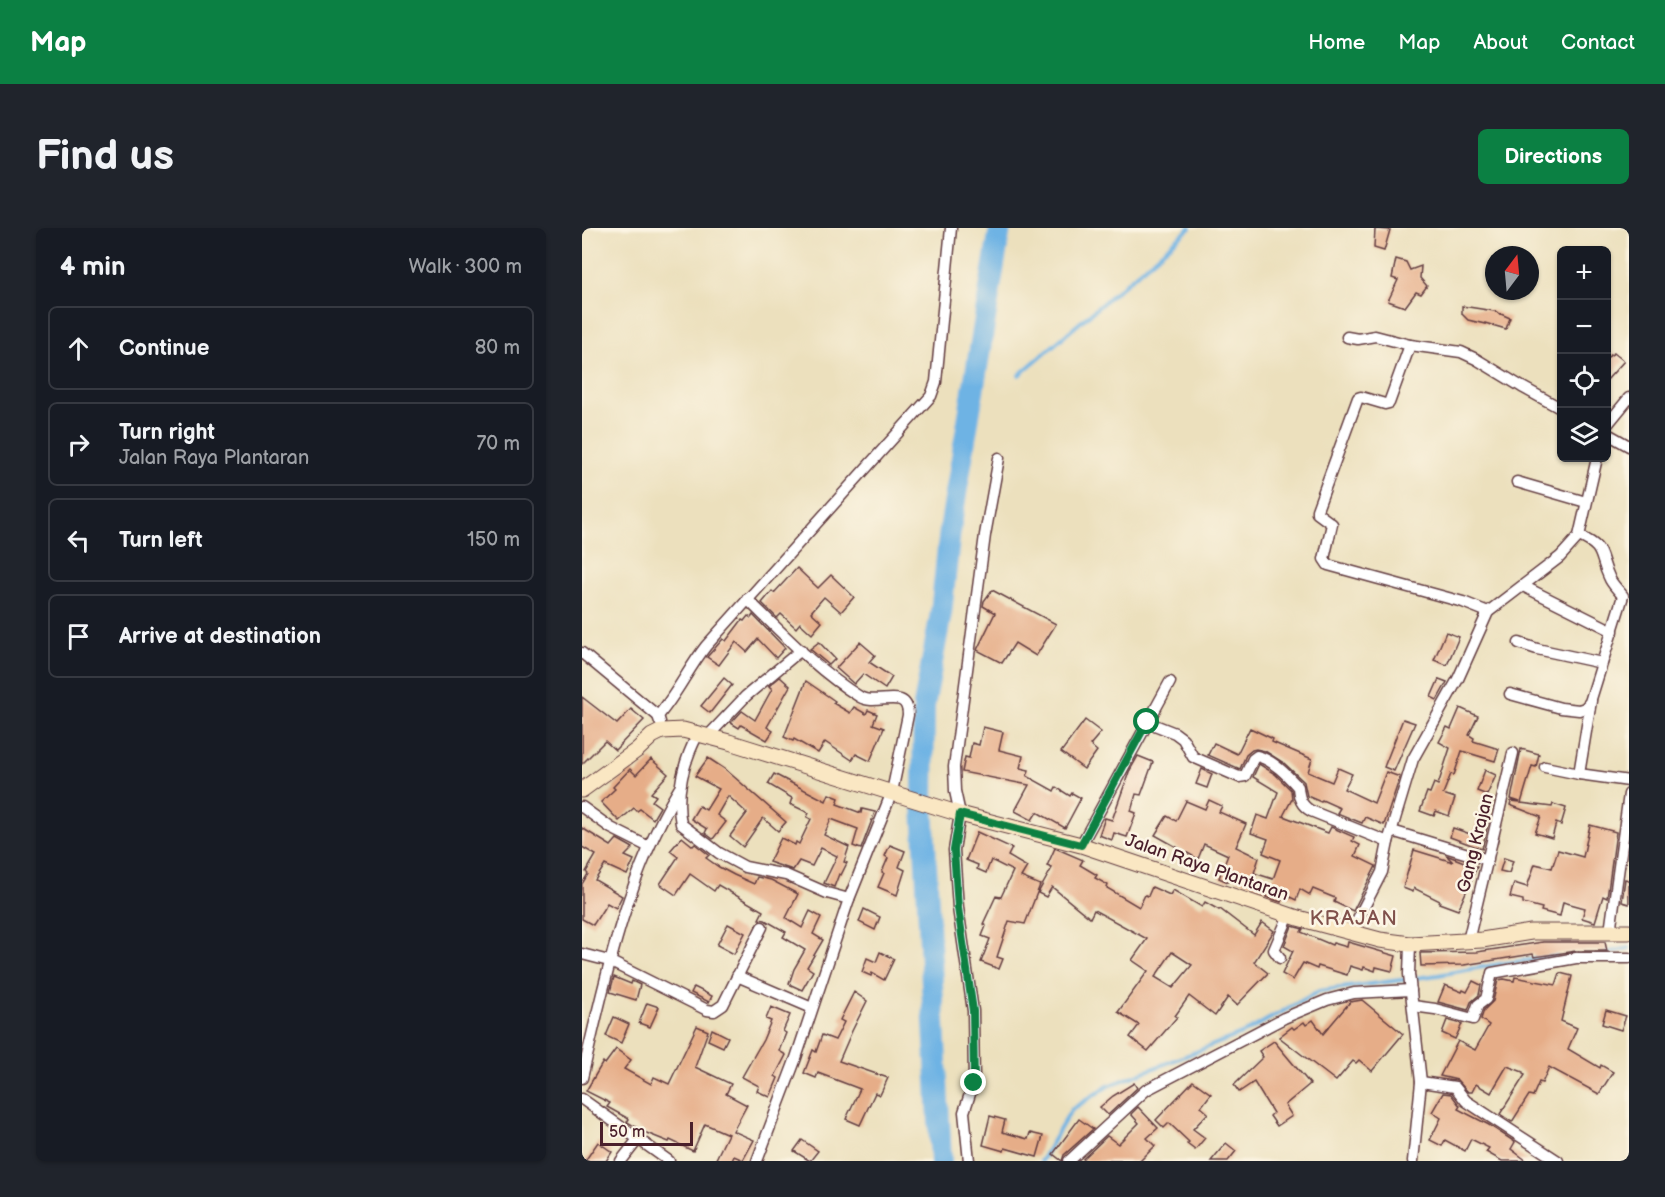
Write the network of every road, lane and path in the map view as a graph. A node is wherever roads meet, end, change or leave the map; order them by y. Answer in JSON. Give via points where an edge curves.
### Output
{"nodes":[{"id":1,"x":951,"y":228,"type":"edge"},
{"id":2,"x":1347,"y":337,"type":"dead end"},
{"id":3,"x":1410,"y":345,"type":"junction"},
{"id":4,"x":1629,"y":398,"type":"edge"},
{"id":5,"x":1560,"y":408,"type":"edge"},
{"id":6,"x":1611,"y":420,"type":"edge"},
{"id":7,"x":1611,"y":436,"type":"edge"},
{"id":8,"x":1629,"y":446,"type":"edge"},
{"id":9,"x":999,"y":458,"type":"dead end"},
{"id":10,"x":1596,"y":462,"type":"edge"},
{"id":11,"x":1517,"y":482,"type":"dead end"},
{"id":12,"x":1586,"y":502,"type":"junction"},
{"id":13,"x":1579,"y":536,"type":"junction"},
{"id":14,"x":1523,"y":586,"type":"junction"},
{"id":15,"x":747,"y":599,"type":"junction"},
{"id":16,"x":1488,"y":612,"type":"junction"},
{"id":17,"x":1613,"y":631,"type":"junction"},
{"id":18,"x":1519,"y":643,"type":"dead end"},
{"id":19,"x":801,"y":650,"type":"junction"},
{"id":20,"x":582,"y":653,"type":"edge"},
{"id":21,"x":1602,"y":663,"type":"junction"},
{"id":22,"x":1170,"y":682,"type":"dead end"},
{"id":23,"x":1510,"y":694,"type":"dead end"},
{"id":24,"x":1591,"y":698,"type":"junction"},
{"id":25,"x":1147,"y":722,"type":"junction"},
{"id":26,"x":660,"y":723,"type":"junction"},
{"id":27,"x":703,"y":735,"type":"junction"},
{"id":28,"x":1513,"y":753,"type":"dead end"},
{"id":29,"x":1545,"y":767,"type":"dead end"},
{"id":30,"x":1579,"y":774,"type":"junction"},
{"id":31,"x":1629,"y":781,"type":"edge"},
{"id":32,"x":681,"y":786,"type":"junction"},
{"id":33,"x":582,"y":789,"type":"edge"},
{"id":34,"x":896,"y":794,"type":"junction"},
{"id":35,"x":1629,"y":794,"type":"edge"},
{"id":36,"x":582,"y":807,"type":"edge"},
{"id":37,"x":956,"y":813,"type":"junction"},
{"id":38,"x":1392,"y":831,"type":"junction"},
{"id":39,"x":1388,"y":842,"type":"junction"},
{"id":40,"x":1081,"y":845,"type":"junction"},
{"id":41,"x":649,"y":847,"type":"junction"},
{"id":42,"x":1488,"y":860,"type":"junction"},
{"id":43,"x":849,"y":899,"type":"junction"},
{"id":44,"x":1289,"y":915,"type":"junction"},
{"id":45,"x":762,"y":927,"type":"dead end"},
{"id":46,"x":1352,"y":932,"type":"junction"},
{"id":47,"x":1610,"y":932,"type":"junction"},
{"id":48,"x":1629,"y":932,"type":"edge"},
{"id":49,"x":1468,"y":940,"type":"junction"},
{"id":50,"x":1410,"y":944,"type":"junction"},
{"id":51,"x":582,"y":954,"type":"edge"},
{"id":52,"x":1280,"y":958,"type":"dead end"},
{"id":53,"x":1629,"y":958,"type":"edge"},
{"id":54,"x":609,"y":961,"type":"junction"},
{"id":55,"x":737,"y":976,"type":"junction"},
{"id":56,"x":1411,"y":988,"type":"junction"},
{"id":57,"x":1413,"y":1006,"type":"junction"},
{"id":58,"x":812,"y":1008,"type":"junction"},
{"id":59,"x":582,"y":1078,"type":"edge"},
{"id":60,"x":1421,"y":1082,"type":"junction"},
{"id":61,"x":582,"y":1099,"type":"edge"},
{"id":62,"x":639,"y":1138,"type":"junction"},
{"id":63,"x":621,"y":1161,"type":"edge"},
{"id":64,"x":669,"y":1161,"type":"edge"},
{"id":65,"x":757,"y":1161,"type":"edge"},
{"id":66,"x":969,"y":1161,"type":"edge"},
{"id":67,"x":1069,"y":1161,"type":"edge"},
{"id":68,"x":1413,"y":1161,"type":"edge"},
{"id":69,"x":1558,"y":1161,"type":"edge"}],
"edges":[{"from":1,"to":15,"type":"street","via":[[934,390]]},
{"from":2,"to":3,"type":"street","via":[[1375,336]]},
{"from":3,"to":5,"type":"street","via":[[1468,355]]},
{"from":3,"to":16,"type":"street","via":[[1389,403],[1358,398],[1317,510],[1332,524],[1324,559],[1328,565]]},
{"from":4,"to":6,"type":"street"},
{"from":7,"to":8,"type":"street"},
{"from":9,"to":37,"type":"street","via":[[954,767]]},
{"from":10,"to":12,"type":"street"},
{"from":11,"to":12,"type":"street"},
{"from":12,"to":13,"type":"street"},
{"from":13,"to":14,"type":"street","via":[[1560,557]]},
{"from":13,"to":17,"type":"street","via":[[1596,545],[1608,575],[1623,596]]},
{"from":14,"to":16,"type":"street"},
{"from":14,"to":17,"type":"street"},
{"from":15,"to":19,"type":"street"},
{"from":15,"to":26,"type":"street","via":[[696,658]]},
{"from":16,"to":38,"type":"street","via":[[1458,679],[1413,759]]},
{"from":17,"to":21,"type":"street"},
{"from":18,"to":21,"type":"street"},
{"from":19,"to":27,"type":"street"},
{"from":19,"to":34,"type":"street","via":[[863,699],[897,699],[907,705]]},
{"from":20,"to":26,"type":"street"},
{"from":21,"to":24,"type":"street"},
{"from":22,"to":25,"type":"street"},
{"from":23,"to":24,"type":"street","via":[[1570,710],[1585,708]]},
{"from":24,"to":30,"type":"street"},
{"from":25,"to":39,"type":"street","via":[[1183,739],[1193,757],[1239,777],[1245,776],[1253,759],[1264,758],[1298,787],[1303,806]]},
{"from":25,"to":40,"type":"street"},
{"from":26,"to":27,"type":"main road","name":"Jalan Raya Plantaran"},
{"from":26,"to":33,"type":"main road"},
{"from":27,"to":32,"type":"street","via":[[689,750]]},
{"from":27,"to":34,"type":"main road","name":"Jalan Raya Plantaran"},
{"from":28,"to":42,"type":"street","name":"Gang Krajan"},
{"from":29,"to":30,"type":"street"},
{"from":30,"to":31,"type":"street"},
{"from":32,"to":41,"type":"street"},
{"from":32,"to":43,"type":"street","via":[[681,824],[719,853],[745,867],[786,875]]},
{"from":34,"to":37,"type":"main road","name":"Jalan Raya Plantaran"},
{"from":34,"to":43,"type":"street"},
{"from":35,"to":47,"type":"street"},
{"from":36,"to":41,"type":"street","via":[[611,828]]},
{"from":37,"to":40,"type":"main road","name":"Jalan Raya Plantaran"},
{"from":37,"to":66,"type":"street","via":[[958,908],[973,1011],[974,1083],[964,1112]]},
{"from":38,"to":39,"type":"street"},
{"from":38,"to":42,"type":"street"},
{"from":39,"to":46,"type":"street","via":[[1382,872]]},
{"from":40,"to":44,"type":"main road","name":"Jalan Raya Plantaran"},
{"from":41,"to":54,"type":"street"},
{"from":42,"to":49,"type":"street","name":"Gang Krajan"},
{"from":43,"to":58,"type":"street"},
{"from":44,"to":46,"type":"main road","name":"Jalan Raya Plantaran"},
{"from":44,"to":52,"type":"street","via":[[1274,951]]},
{"from":45,"to":55,"type":"street"},
{"from":46,"to":50,"type":"main road","name":"Jalan Raya Plantaran"},
{"from":47,"to":48,"type":"main road","name":"Jalan Raya Plantaran"},
{"from":47,"to":49,"type":"main road","name":"Jalan Raya Plantaran","via":[[1531,932]]},
{"from":49,"to":50,"type":"main road","name":"Jalan Raya Plantaran"},
{"from":50,"to":56,"type":"street"},
{"from":51,"to":54,"type":"street"},
{"from":53,"to":57,"type":"street","via":[[1576,958],[1492,973],[1486,999],[1478,1005],[1473,1019]]},
{"from":54,"to":55,"type":"street","via":[[711,1011],[723,1005]]},
{"from":54,"to":59,"type":"street"},
{"from":55,"to":58,"type":"street"},
{"from":56,"to":57,"type":"street"},
{"from":56,"to":67,"type":"street","via":[[1354,993],[1284,1018],[1146,1090]]},
{"from":57,"to":60,"type":"street"},
{"from":58,"to":65,"type":"street"},
{"from":60,"to":68,"type":"street"},
{"from":60,"to":69,"type":"street","via":[[1455,1087],[1466,1101]]},
{"from":61,"to":62,"type":"street"},
{"from":62,"to":63,"type":"street"},
{"from":62,"to":64,"type":"street"}]}
